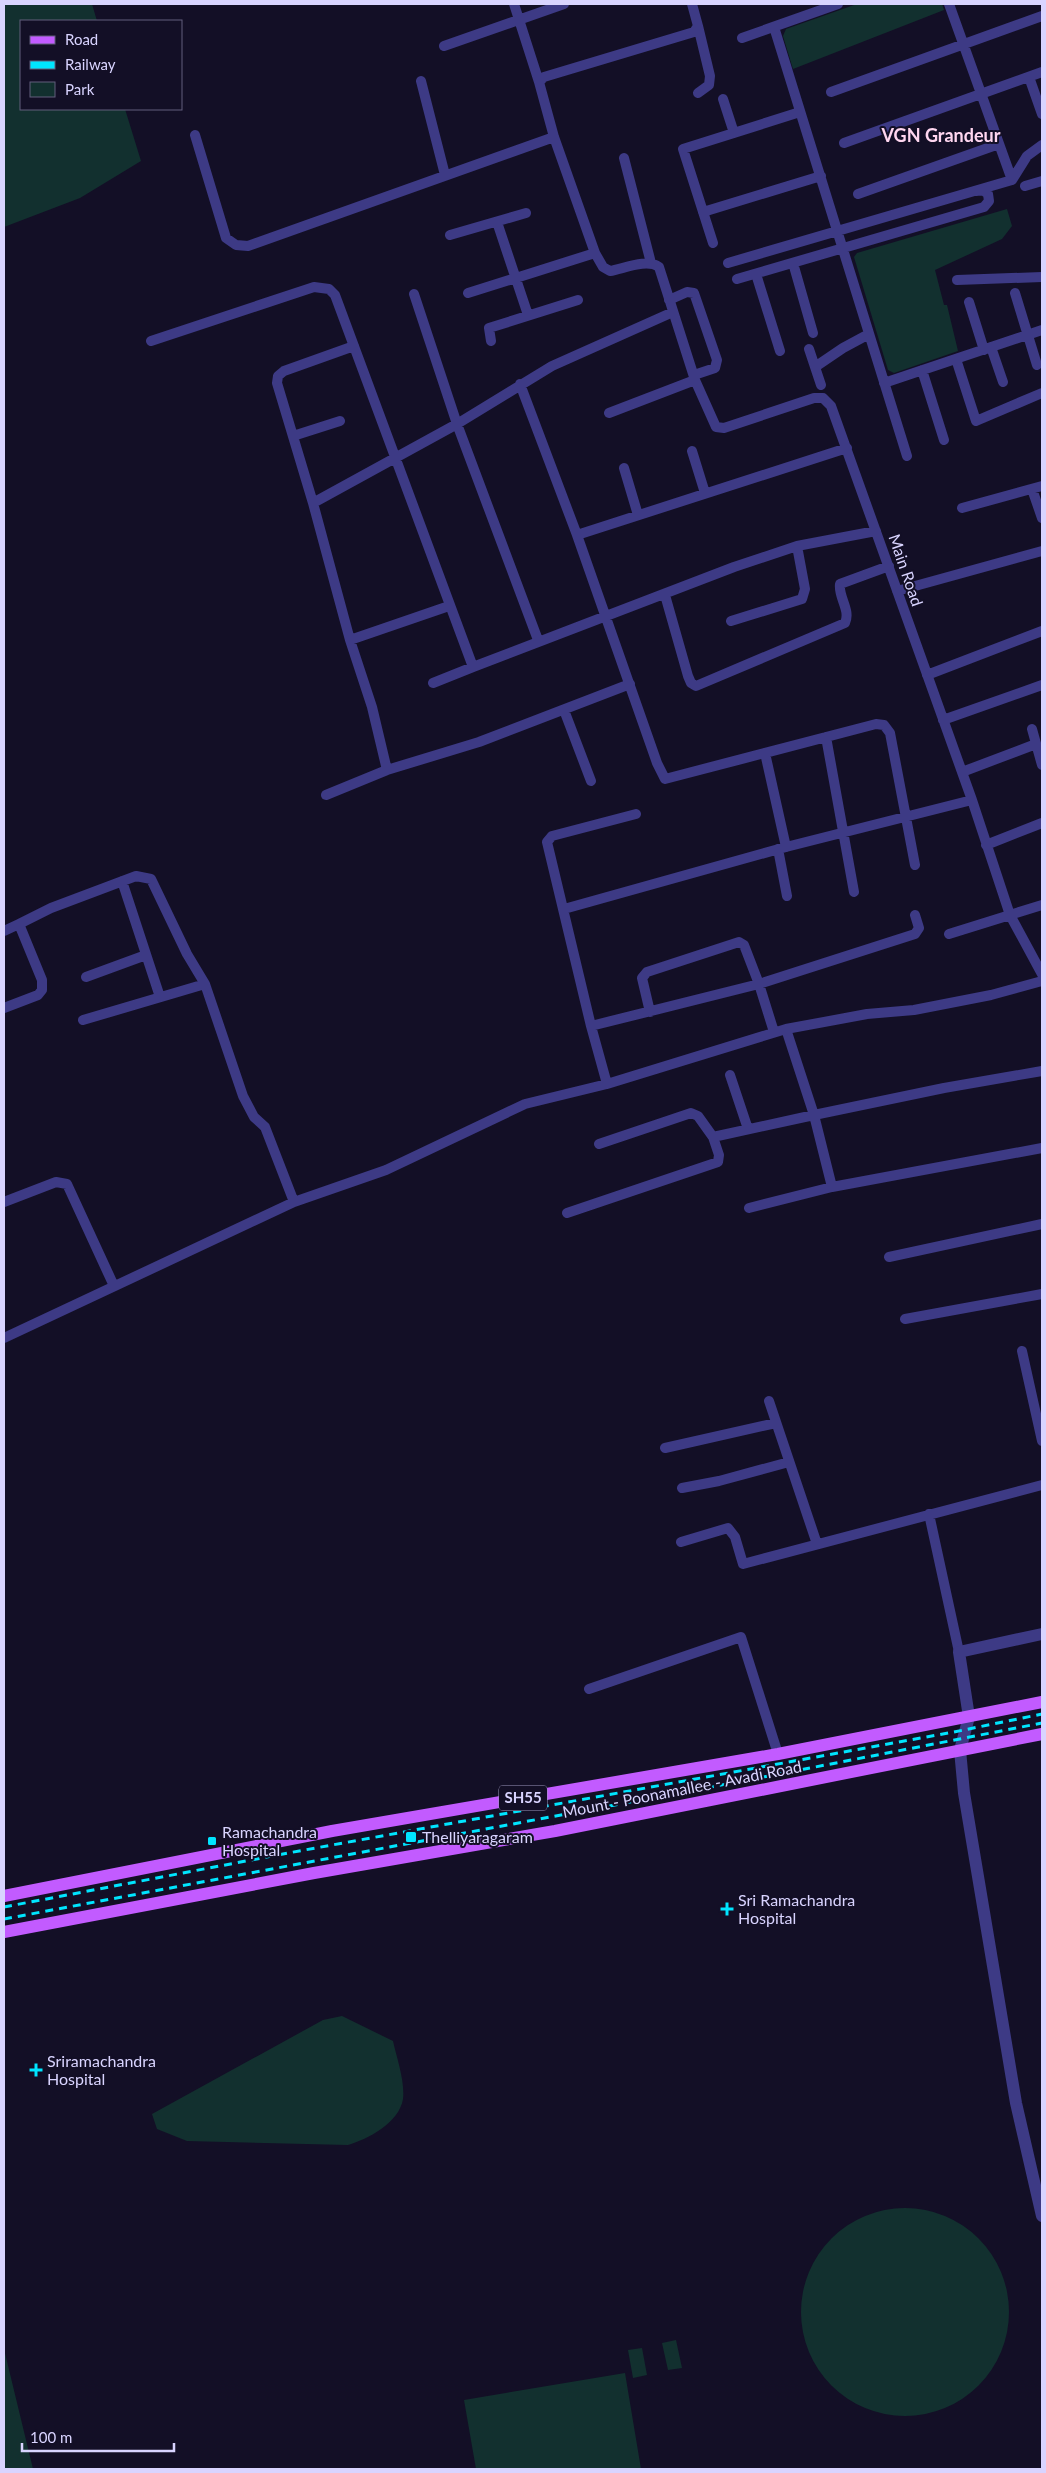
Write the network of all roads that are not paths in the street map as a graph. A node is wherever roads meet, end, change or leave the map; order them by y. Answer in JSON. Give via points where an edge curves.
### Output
{"nodes":[{"id":1,"x":514,"y":4,"type":"edge"},
{"id":2,"x":564,"y":4,"type":"edge"},
{"id":3,"x":692,"y":4,"type":"edge"},
{"id":4,"x":838,"y":4,"type":"edge"},
{"id":5,"x":949,"y":4,"type":"edge"},
{"id":6,"x":1042,"y":16,"type":"edge"},
{"id":7,"x":519,"y":19,"type":"junction"},
{"id":8,"x":698,"y":26,"type":"junction"},
{"id":9,"x":774,"y":26,"type":"junction"},
{"id":10,"x":742,"y":38,"type":"dead end"},
{"id":11,"x":964,"y":44,"type":"junction"},
{"id":12,"x":444,"y":46,"type":"dead end"},
{"id":13,"x":1042,"y":72,"type":"edge"},
{"id":14,"x":1029,"y":77,"type":"junction"},
{"id":15,"x":421,"y":81,"type":"dead end"},
{"id":16,"x":539,"y":82,"type":"junction"},
{"id":17,"x":831,"y":92,"type":"dead end"},
{"id":18,"x":698,"y":93,"type":"dead end"},
{"id":19,"x":981,"y":94,"type":"junction"},
{"id":20,"x":723,"y":99,"type":"dead end"},
{"id":21,"x":800,"y":112,"type":"junction"},
{"id":22,"x":1042,"y":114,"type":"edge"},
{"id":23,"x":734,"y":133,"type":"junction"},
{"id":24,"x":195,"y":135,"type":"dead end"},
{"id":25,"x":554,"y":138,"type":"junction"},
{"id":26,"x":844,"y":143,"type":"dead end"},
{"id":27,"x":999,"y":144,"type":"junction"},
{"id":28,"x":1042,"y":146,"type":"edge"},
{"id":29,"x":624,"y":158,"type":"dead end"},
{"id":30,"x":445,"y":175,"type":"junction"},
{"id":31,"x":820,"y":176,"type":"junction"},
{"id":32,"x":1012,"y":180,"type":"junction"},
{"id":33,"x":1042,"y":181,"type":"edge"},
{"id":34,"x":1024,"y":186,"type":"dead end"},
{"id":35,"x":975,"y":191,"type":"junction"},
{"id":36,"x":858,"y":194,"type":"dead end"},
{"id":37,"x":703,"y":212,"type":"junction"},
{"id":38,"x":526,"y":213,"type":"dead end"},
{"id":39,"x":497,"y":222,"type":"junction"},
{"id":40,"x":838,"y":231,"type":"junction"},
{"id":41,"x":450,"y":235,"type":"dead end"},
{"id":42,"x":713,"y":243,"type":"dead end"},
{"id":43,"x":843,"y":249,"type":"junction"},
{"id":44,"x":595,"y":253,"type":"junction"},
{"id":45,"x":728,"y":263,"type":"dead end"},
{"id":46,"x":793,"y":263,"type":"junction"},
{"id":47,"x":651,"y":264,"type":"junction"},
{"id":48,"x":756,"y":274,"type":"junction"},
{"id":49,"x":516,"y":278,"type":"junction"},
{"id":50,"x":1042,"y":278,"type":"edge"},
{"id":51,"x":737,"y":279,"type":"dead end"},
{"id":52,"x":957,"y":280,"type":"dead end"},
{"id":53,"x":468,"y":293,"type":"dead end"},
{"id":54,"x":1015,"y":293,"type":"dead end"},
{"id":55,"x":414,"y":294,"type":"dead end"},
{"id":56,"x":578,"y":300,"type":"dead end"},
{"id":57,"x":670,"y":300,"type":"junction"},
{"id":58,"x":968,"y":302,"type":"dead end"},
{"id":59,"x":673,"y":312,"type":"junction"},
{"id":60,"x":528,"y":315,"type":"junction"},
{"id":61,"x":1042,"y":330,"type":"edge"},
{"id":62,"x":814,"y":332,"type":"dead end"},
{"id":63,"x":869,"y":334,"type":"junction"},
{"id":64,"x":1028,"y":335,"type":"junction"},
{"id":65,"x":151,"y":341,"type":"dead end"},
{"id":66,"x":491,"y":341,"type":"dead end"},
{"id":67,"x":354,"y":346,"type":"junction"},
{"id":68,"x":988,"y":348,"type":"junction"},
{"id":69,"x":810,"y":350,"type":"dead end"},
{"id":70,"x":780,"y":351,"type":"dead end"},
{"id":71,"x":956,"y":359,"type":"junction"},
{"id":72,"x":1037,"y":365,"type":"dead end"},
{"id":73,"x":815,"y":367,"type":"junction"},
{"id":74,"x":922,"y":370,"type":"junction"},
{"id":75,"x":694,"y":377,"type":"junction"},
{"id":76,"x":1002,"y":382,"type":"dead end"},
{"id":77,"x":884,"y":383,"type":"junction"},
{"id":78,"x":520,"y":384,"type":"junction"},
{"id":79,"x":821,"y":385,"type":"dead end"},
{"id":80,"x":1042,"y":393,"type":"edge"},
{"id":81,"x":609,"y":413,"type":"dead end"},
{"id":82,"x":340,"y":421,"type":"dead end"},
{"id":83,"x":457,"y":424,"type":"junction"},
{"id":84,"x":293,"y":436,"type":"junction"},
{"id":85,"x":944,"y":440,"type":"dead end"},
{"id":86,"x":847,"y":448,"type":"junction"},
{"id":87,"x":692,"y":451,"type":"dead end"},
{"id":88,"x":907,"y":456,"type":"dead end"},
{"id":89,"x":396,"y":458,"type":"junction"},
{"id":90,"x":624,"y":468,"type":"dead end"},
{"id":91,"x":1037,"y":487,"type":"edge"},
{"id":92,"x":705,"y":494,"type":"junction"},
{"id":93,"x":313,"y":503,"type":"junction"},
{"id":94,"x":962,"y":508,"type":"dead end"},
{"id":95,"x":638,"y":515,"type":"junction"},
{"id":96,"x":1042,"y":518,"type":"edge"},
{"id":97,"x":876,"y":531,"type":"junction"},
{"id":98,"x":577,"y":535,"type":"junction"},
{"id":99,"x":797,"y":546,"type":"junction"},
{"id":100,"x":1042,"y":551,"type":"edge"},
{"id":101,"x":889,"y":566,"type":"junction"},
{"id":102,"x":897,"y":591,"type":"junction"},
{"id":103,"x":665,"y":595,"type":"junction"},
{"id":104,"x":449,"y":606,"type":"junction"},
{"id":105,"x":604,"y":616,"type":"junction"},
{"id":106,"x":731,"y":621,"type":"dead end"},
{"id":107,"x":1042,"y":631,"type":"edge"},
{"id":108,"x":350,"y":640,"type":"junction"},
{"id":109,"x":538,"y":640,"type":"junction"},
{"id":110,"x":473,"y":667,"type":"junction"},
{"id":111,"x":927,"y":675,"type":"junction"},
{"id":112,"x":433,"y":684,"type":"dead end"},
{"id":113,"x":630,"y":684,"type":"junction"},
{"id":114,"x":1042,"y":686,"type":"edge"},
{"id":115,"x":564,"y":710,"type":"junction"},
{"id":116,"x":943,"y":720,"type":"junction"},
{"id":117,"x":1032,"y":729,"type":"dead end"},
{"id":118,"x":826,"y":737,"type":"junction"},
{"id":119,"x":1036,"y":744,"type":"junction"},
{"id":120,"x":765,"y":753,"type":"junction"},
{"id":121,"x":1042,"y":765,"type":"edge"},
{"id":122,"x":387,"y":770,"type":"junction"},
{"id":123,"x":962,"y":772,"type":"junction"},
{"id":124,"x":591,"y":781,"type":"dead end"},
{"id":125,"x":326,"y":795,"type":"dead end"},
{"id":126,"x":972,"y":800,"type":"junction"},
{"id":127,"x":636,"y":814,"type":"dead end"},
{"id":128,"x":906,"y":816,"type":"junction"},
{"id":129,"x":1042,"y":823,"type":"edge"},
{"id":130,"x":843,"y":832,"type":"junction"},
{"id":131,"x":986,"y":845,"type":"junction"},
{"id":132,"x":782,"y":848,"type":"junction"},
{"id":133,"x":915,"y":865,"type":"dead end"},
{"id":134,"x":122,"y":882,"type":"junction"},
{"id":135,"x":854,"y":892,"type":"dead end"},
{"id":136,"x":787,"y":896,"type":"dead end"},
{"id":137,"x":1042,"y":905,"type":"edge"},
{"id":138,"x":564,"y":909,"type":"junction"},
{"id":139,"x":1010,"y":914,"type":"junction"},
{"id":140,"x":915,"y":915,"type":"dead end"},
{"id":141,"x":19,"y":924,"type":"junction"},
{"id":142,"x":4,"y":930,"type":"edge"},
{"id":143,"x":949,"y":934,"type":"dead end"},
{"id":144,"x":146,"y":955,"type":"junction"},
{"id":145,"x":1042,"y":974,"type":"edge"},
{"id":146,"x":86,"y":976,"type":"dead end"},
{"id":147,"x":1042,"y":981,"type":"edge"},
{"id":148,"x":204,"y":984,"type":"junction"},
{"id":149,"x":759,"y":984,"type":"junction"},
{"id":150,"x":160,"y":997,"type":"junction"},
{"id":151,"x":4,"y":1008,"type":"edge"},
{"id":152,"x":650,"y":1012,"type":"junction"},
{"id":153,"x":83,"y":1020,"type":"dead end"},
{"id":154,"x":591,"y":1026,"type":"junction"},
{"id":155,"x":786,"y":1029,"type":"junction"},
{"id":156,"x":774,"y":1032,"type":"junction"},
{"id":157,"x":1042,"y":1071,"type":"edge"},
{"id":158,"x":730,"y":1075,"type":"dead end"},
{"id":159,"x":607,"y":1084,"type":"junction"},
{"id":160,"x":814,"y":1115,"type":"junction"},
{"id":161,"x":748,"y":1129,"type":"junction"},
{"id":162,"x":713,"y":1137,"type":"junction"},
{"id":163,"x":599,"y":1144,"type":"dead end"},
{"id":164,"x":1042,"y":1148,"type":"edge"},
{"id":165,"x":832,"y":1187,"type":"junction"},
{"id":166,"x":4,"y":1202,"type":"edge"},
{"id":167,"x":294,"y":1202,"type":"junction"},
{"id":168,"x":749,"y":1208,"type":"dead end"},
{"id":169,"x":567,"y":1214,"type":"dead end"},
{"id":170,"x":1042,"y":1224,"type":"edge"},
{"id":171,"x":889,"y":1257,"type":"dead end"},
{"id":172,"x":114,"y":1286,"type":"junction"},
{"id":173,"x":1042,"y":1294,"type":"edge"},
{"id":174,"x":905,"y":1319,"type":"dead end"},
{"id":175,"x":4,"y":1338,"type":"edge"},
{"id":176,"x":1022,"y":1351,"type":"dead end"},
{"id":177,"x":769,"y":1401,"type":"dead end"},
{"id":178,"x":776,"y":1423,"type":"junction"},
{"id":179,"x":1042,"y":1441,"type":"edge"},
{"id":180,"x":665,"y":1448,"type":"dead end"},
{"id":181,"x":789,"y":1462,"type":"junction"},
{"id":182,"x":1042,"y":1485,"type":"edge"},
{"id":183,"x":682,"y":1488,"type":"dead end"},
{"id":184,"x":929,"y":1514,"type":"junction"},
{"id":185,"x":681,"y":1542,"type":"dead end"},
{"id":186,"x":817,"y":1544,"type":"junction"},
{"id":187,"x":1042,"y":1634,"type":"edge"},
{"id":188,"x":958,"y":1652,"type":"junction"},
{"id":189,"x":589,"y":1689,"type":"dead end"},
{"id":190,"x":1042,"y":1702,"type":"edge"},
{"id":191,"x":969,"y":1717,"type":"junction"},
{"id":192,"x":1042,"y":1734,"type":"edge"},
{"id":193,"x":960,"y":1750,"type":"junction"},
{"id":194,"x":778,"y":1754,"type":"junction"},
{"id":195,"x":4,"y":1896,"type":"edge"},
{"id":196,"x":4,"y":1932,"type":"edge"},
{"id":197,"x":1042,"y":2216,"type":"edge"}],
"edges":[{"from":1,"to":7,"type":"street"},
{"from":2,"to":7,"type":"street"},
{"from":3,"to":8,"type":"street"},
{"from":4,"to":9,"type":"street"},
{"from":5,"to":11,"type":"street"},
{"from":6,"to":11,"type":"street"},
{"from":7,"to":12,"type":"street"},
{"from":7,"to":16,"type":"street"},
{"from":8,"to":16,"type":"street","via":[[690,35],[544,77]]},
{"from":8,"to":18,"type":"street","via":[[710,76],[709,85]]},
{"from":9,"to":10,"type":"street"},
{"from":9,"to":21,"type":"street"},
{"from":11,"to":17,"type":"street"},
{"from":11,"to":19,"type":"street"},
{"from":13,"to":14,"type":"street"},
{"from":14,"to":19,"type":"street"},
{"from":14,"to":22,"type":"street"},
{"from":15,"to":30,"type":"street"},
{"from":16,"to":25,"type":"street"},
{"from":19,"to":26,"type":"street"},
{"from":19,"to":27,"type":"street"},
{"from":20,"to":23,"type":"street"},
{"from":21,"to":23,"type":"street"},
{"from":21,"to":31,"type":"street"},
{"from":23,"to":37,"type":"street","via":[[684,149]]},
{"from":24,"to":30,"type":"street","via":[[226,238],[236,245],[248,246]]},
{"from":25,"to":30,"type":"street"},
{"from":25,"to":44,"type":"street"},
{"from":27,"to":32,"type":"street"},
{"from":27,"to":36,"type":"street"},
{"from":28,"to":32,"type":"street","via":[[1027,156]]},
{"from":29,"to":47,"type":"street"},
{"from":31,"to":37,"type":"street"},
{"from":31,"to":40,"type":"street"},
{"from":32,"to":35,"type":"street"},
{"from":33,"to":34,"type":"street"},
{"from":35,"to":40,"type":"street"},
{"from":35,"to":43,"type":"street","via":[[985,191],[988,205]]},
{"from":37,"to":42,"type":"street"},
{"from":38,"to":39,"type":"street"},
{"from":39,"to":41,"type":"street"},
{"from":39,"to":49,"type":"street"},
{"from":40,"to":43,"type":"street"},
{"from":40,"to":45,"type":"street"},
{"from":43,"to":46,"type":"street"},
{"from":43,"to":63,"type":"street"},
{"from":44,"to":47,"type":"street","via":[[603,267],[610,271]]},
{"from":44,"to":49,"type":"street"},
{"from":46,"to":48,"type":"street"},
{"from":46,"to":62,"type":"street"},
{"from":47,"to":57,"type":"street","name":"Main Road","via":[[659,267]]},
{"from":48,"to":51,"type":"street"},
{"from":48,"to":70,"type":"street"},
{"from":49,"to":53,"type":"street"},
{"from":49,"to":60,"type":"street"},
{"from":50,"to":52,"type":"street"},
{"from":54,"to":64,"type":"street"},
{"from":55,"to":83,"type":"street"},
{"from":56,"to":60,"type":"street"},
{"from":57,"to":59,"type":"street","name":"Main Road"},
{"from":57,"to":75,"type":"street","via":[[687,292],[694,293],[717,360],[715,368]]},
{"from":58,"to":68,"type":"street"},
{"from":59,"to":75,"type":"street","name":"Main Road"},
{"from":59,"to":78,"type":"street","via":[[552,366]]},
{"from":60,"to":66,"type":"street","via":[[489,328]]},
{"from":61,"to":64,"type":"street"},
{"from":63,"to":73,"type":"street"},
{"from":63,"to":77,"type":"street"},
{"from":64,"to":68,"type":"street"},
{"from":64,"to":72,"type":"street"},
{"from":65,"to":67,"type":"street","via":[[314,287],[329,289],[335,295]]},
{"from":67,"to":84,"type":"street","via":[[278,376],[277,384]]},
{"from":67,"to":89,"type":"street"},
{"from":68,"to":71,"type":"street"},
{"from":68,"to":76,"type":"street"},
{"from":69,"to":73,"type":"street"},
{"from":71,"to":74,"type":"street"},
{"from":71,"to":80,"type":"street","via":[[976,420]]},
{"from":73,"to":79,"type":"street"},
{"from":74,"to":77,"type":"street"},
{"from":74,"to":85,"type":"street"},
{"from":75,"to":81,"type":"street"},
{"from":75,"to":86,"type":"street","name":"Main Road","via":[[716,427],[724,428],[814,398],[823,398],[831,406]]},
{"from":77,"to":88,"type":"street"},
{"from":78,"to":83,"type":"street"},
{"from":78,"to":98,"type":"street"},
{"from":82,"to":84,"type":"street"},
{"from":83,"to":89,"type":"street"},
{"from":83,"to":109,"type":"street"},
{"from":84,"to":93,"type":"street"},
{"from":86,"to":92,"type":"street"},
{"from":86,"to":97,"type":"street","name":"Main Road"},
{"from":87,"to":92,"type":"street"},
{"from":89,"to":93,"type":"street"},
{"from":89,"to":104,"type":"street"},
{"from":90,"to":95,"type":"street"},
{"from":91,"to":94,"type":"street"},
{"from":91,"to":96,"type":"street"},
{"from":92,"to":95,"type":"street"},
{"from":93,"to":108,"type":"street"},
{"from":95,"to":98,"type":"street"},
{"from":97,"to":99,"type":"street"},
{"from":97,"to":101,"type":"street","name":"Main Road"},
{"from":98,"to":105,"type":"street"},
{"from":99,"to":103,"type":"street"},
{"from":99,"to":106,"type":"street","via":[[805,589],[802,599]]},
{"from":100,"to":102,"type":"street"},
{"from":101,"to":102,"type":"street","name":"Main Road"},
{"from":101,"to":103,"type":"street","via":[[840,584],[847,615],[845,623],[696,686],[688,676]]},
{"from":102,"to":111,"type":"street","name":"Main Road"},
{"from":103,"to":105,"type":"street"},
{"from":104,"to":108,"type":"street"},
{"from":104,"to":110,"type":"street"},
{"from":105,"to":109,"type":"street"},
{"from":105,"to":113,"type":"street"},
{"from":107,"to":111,"type":"street"},
{"from":108,"to":122,"type":"street","via":[[372,707]]},
{"from":109,"to":110,"type":"street"},
{"from":110,"to":112,"type":"street"},
{"from":111,"to":116,"type":"street","name":"Main Road"},
{"from":113,"to":115,"type":"street"},
{"from":113,"to":120,"type":"street","via":[[665,779]]},
{"from":114,"to":116,"type":"street"},
{"from":115,"to":122,"type":"street","via":[[479,742]]},
{"from":115,"to":124,"type":"street"},
{"from":116,"to":123,"type":"street","name":"Main Road"},
{"from":117,"to":119,"type":"street"},
{"from":118,"to":120,"type":"street"},
{"from":118,"to":128,"type":"street","via":[[876,724],[887,728]]},
{"from":118,"to":130,"type":"street"},
{"from":119,"to":121,"type":"street"},
{"from":119,"to":123,"type":"street"},
{"from":120,"to":132,"type":"street"},
{"from":122,"to":125,"type":"street"},
{"from":123,"to":126,"type":"street","name":"Main Road"},
{"from":126,"to":128,"type":"street"},
{"from":126,"to":131,"type":"street","name":"Main Road"},
{"from":127,"to":138,"type":"street","via":[[548,838],[547,846]]},
{"from":128,"to":130,"type":"street"},
{"from":128,"to":133,"type":"street"},
{"from":129,"to":131,"type":"street"},
{"from":130,"to":132,"type":"street"},
{"from":130,"to":135,"type":"street"},
{"from":131,"to":139,"type":"street","name":"Main Road"},
{"from":132,"to":136,"type":"street"},
{"from":132,"to":138,"type":"street"},
{"from":134,"to":141,"type":"street","via":[[51,908]]},
{"from":134,"to":144,"type":"street"},
{"from":134,"to":148,"type":"street","via":[[142,875],[154,882]]},
{"from":137,"to":139,"type":"street"},
{"from":138,"to":154,"type":"street"},
{"from":139,"to":143,"type":"street"},
{"from":139,"to":145,"type":"street","name":"Main Road"},
{"from":140,"to":149,"type":"street","via":[[919,928],[915,934]]},
{"from":141,"to":142,"type":"street"},
{"from":141,"to":151,"type":"street","via":[[42,980],[42,990],[38,995]]},
{"from":144,"to":146,"type":"street"},
{"from":144,"to":150,"type":"street"},
{"from":147,"to":155,"type":"street","via":[[914,1010],[824,1020]]},
{"from":148,"to":150,"type":"street"},
{"from":148,"to":167,"type":"street","via":[[243,1096],[254,1117],[265,1127]]},
{"from":149,"to":152,"type":"street"},
{"from":149,"to":152,"type":"street","via":[[744,945],[735,942],[644,975]]},
{"from":149,"to":156,"type":"street"},
{"from":150,"to":153,"type":"street"},
{"from":152,"to":154,"type":"street"},
{"from":154,"to":159,"type":"street"},
{"from":155,"to":156,"type":"street"},
{"from":155,"to":160,"type":"street"},
{"from":156,"to":159,"type":"street"},
{"from":157,"to":160,"type":"street"},
{"from":158,"to":161,"type":"street"},
{"from":159,"to":167,"type":"street","via":[[526,1104],[386,1170]]},
{"from":160,"to":161,"type":"street"},
{"from":160,"to":165,"type":"street"},
{"from":161,"to":162,"type":"street"},
{"from":162,"to":163,"type":"street","via":[[698,1116],[690,1113]]},
{"from":162,"to":169,"type":"street","via":[[718,1162]]},
{"from":164,"to":165,"type":"street"},
{"from":165,"to":168,"type":"street"},
{"from":166,"to":172,"type":"street","via":[[56,1182],[67,1184]]},
{"from":167,"to":172,"type":"street"},
{"from":170,"to":171,"type":"street"},
{"from":172,"to":175,"type":"street"},
{"from":173,"to":174,"type":"street"},
{"from":176,"to":179,"type":"street"},
{"from":177,"to":178,"type":"street"},
{"from":178,"to":180,"type":"street"},
{"from":178,"to":181,"type":"street"},
{"from":181,"to":183,"type":"street"},
{"from":181,"to":186,"type":"street"},
{"from":182,"to":184,"type":"street"},
{"from":184,"to":186,"type":"street"},
{"from":184,"to":188,"type":"street"},
{"from":185,"to":186,"type":"street","via":[[728,1528],[735,1537],[743,1564]]},
{"from":187,"to":188,"type":"street"},
{"from":188,"to":191,"type":"street"},
{"from":189,"to":194,"type":"street","via":[[741,1637]]},
{"from":190,"to":191,"type":"main road","name":"Mount - Poonamallee - Avadi Road","number":"SH55"},
{"from":191,"to":193,"type":"street"},
{"from":191,"to":194,"type":"main road","name":"Mount - Poonamallee - Avadi Road","number":"SH55"},
{"from":192,"to":193,"type":"main road","name":"Mount - Poonamallee - Avadi Road","number":"SH55"},
{"from":193,"to":196,"type":"main road","name":"Mount - Poonamallee - Avadi Road","number":"SH55","via":[[556,1831]]},
{"from":193,"to":197,"type":"street","via":[[964,1794],[1016,2103]]},
{"from":194,"to":195,"type":"main road","name":"Mount - Poonamallee - Avadi Road","number":"SH55","via":[[332,1831]]}]}
